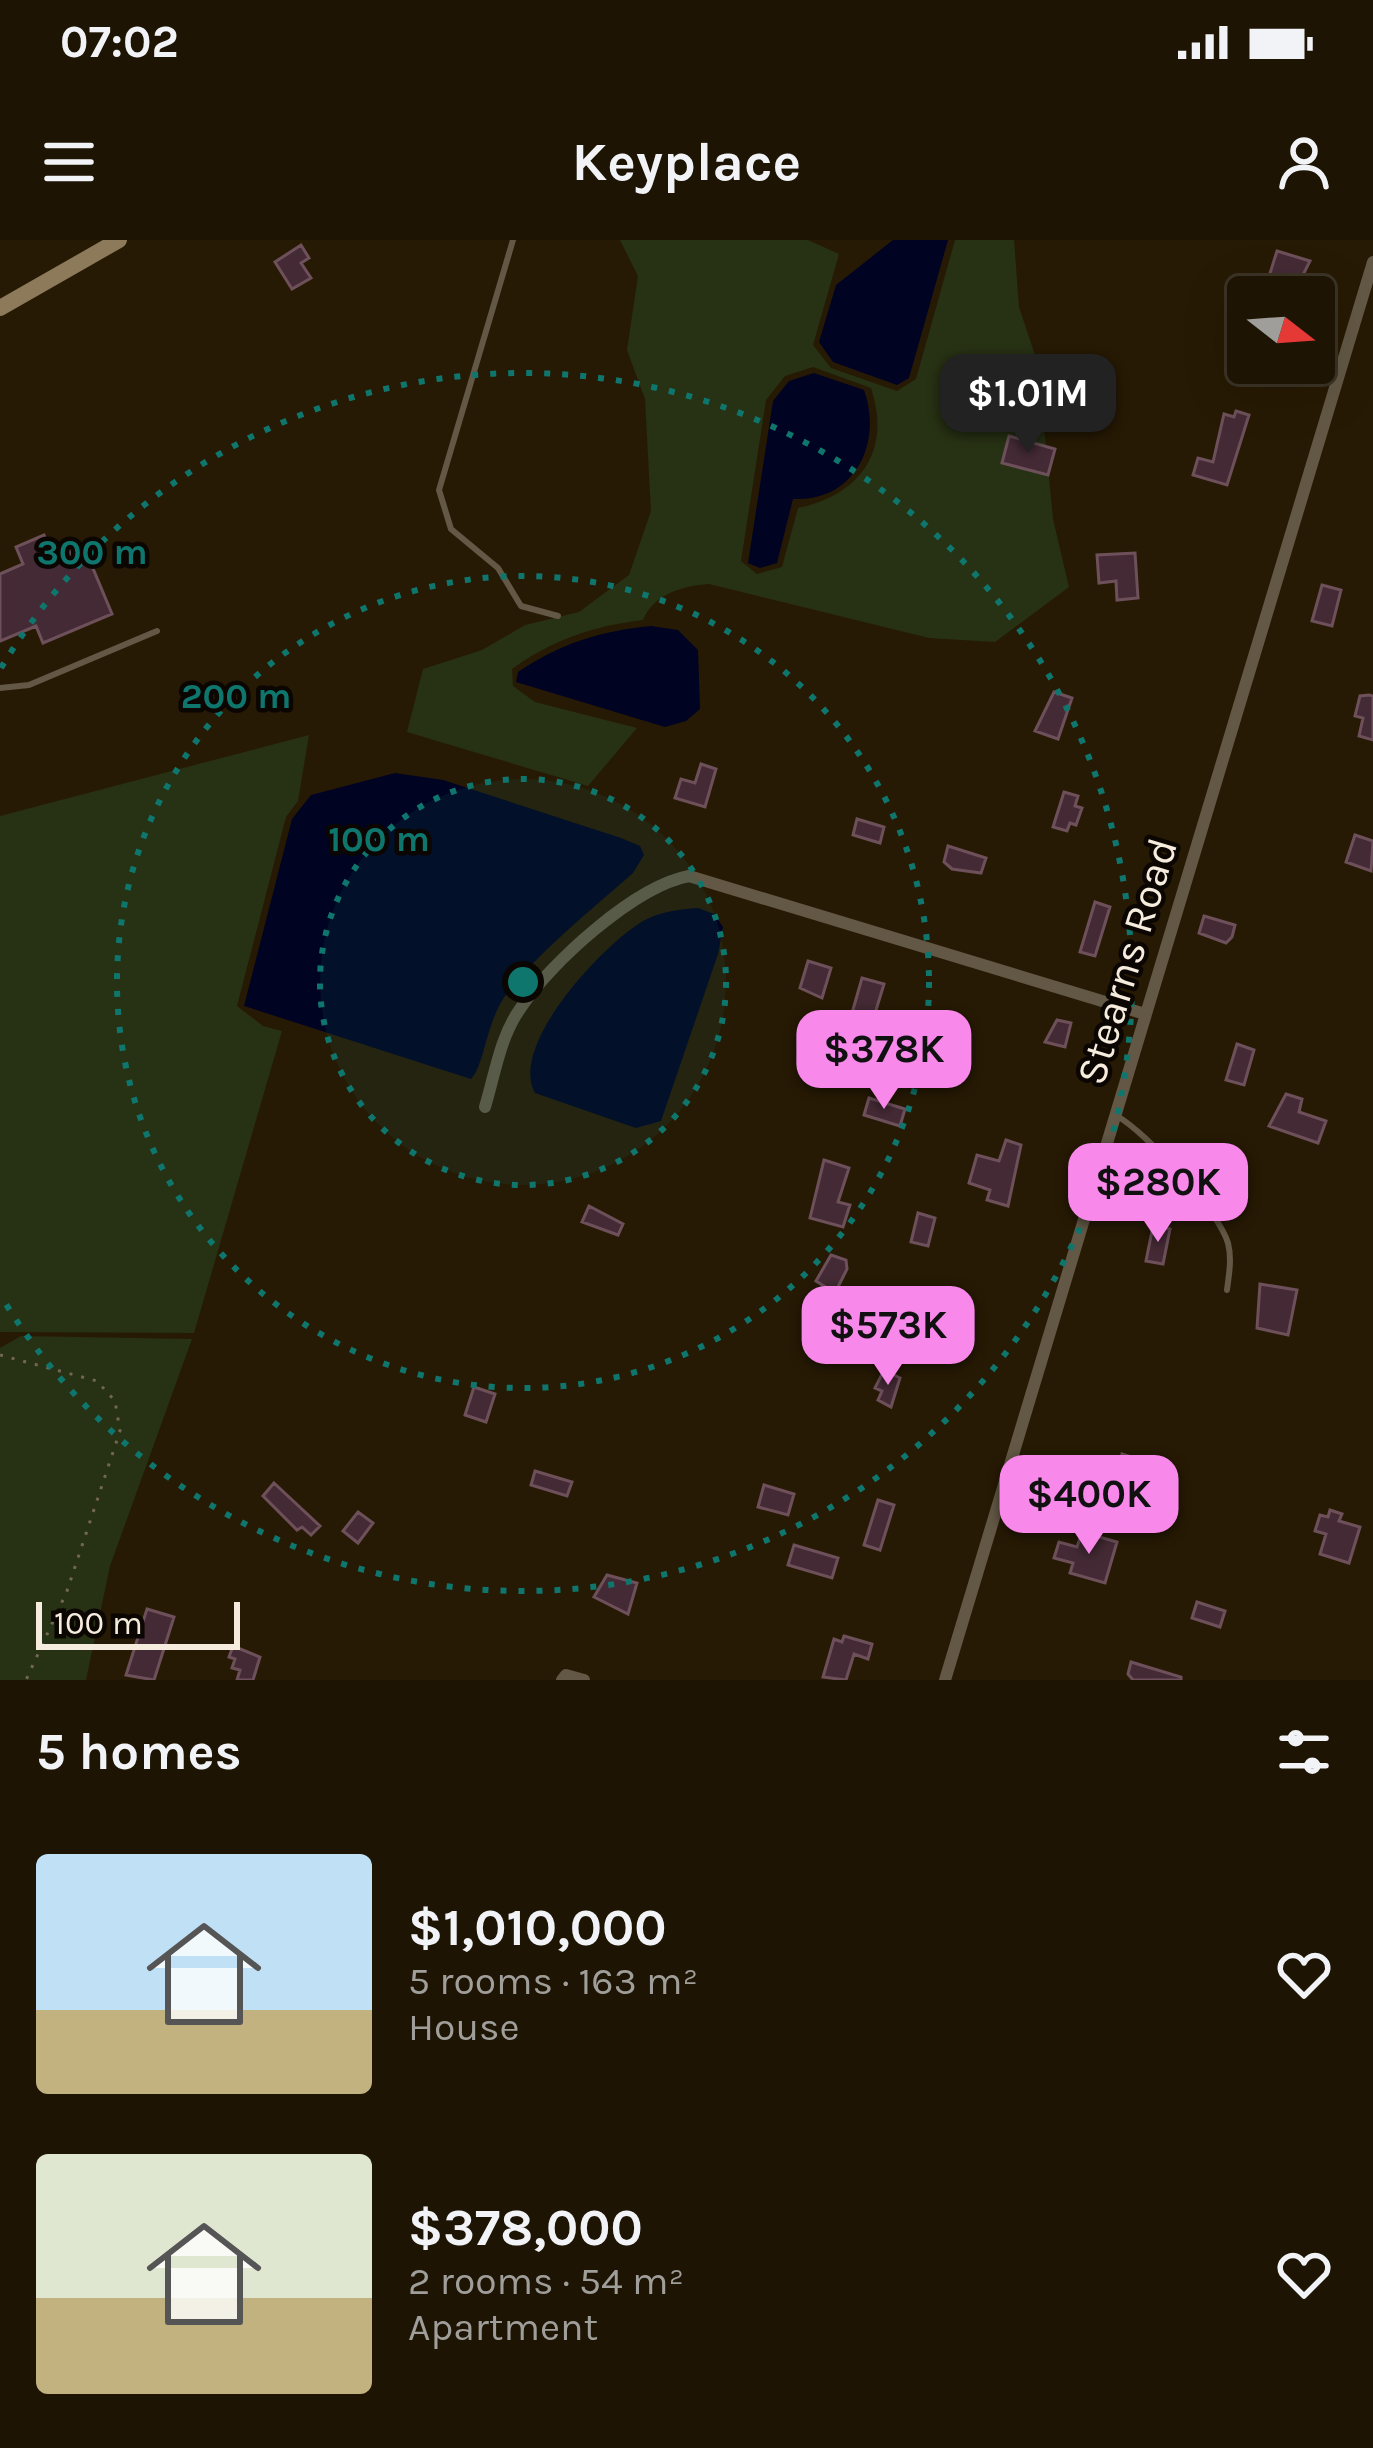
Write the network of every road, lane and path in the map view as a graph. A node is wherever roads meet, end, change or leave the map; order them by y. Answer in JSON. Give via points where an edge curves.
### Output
{"nodes":[{"id":1,"x":119,"y":240,"type":"edge"},
{"id":2,"x":513,"y":240,"type":"edge"},
{"id":3,"x":1373,"y":262,"type":"edge"},
{"id":4,"x":0,"y":308,"type":"edge"},
{"id":5,"x":558,"y":616,"type":"dead end"},
{"id":6,"x":157,"y":631,"type":"dead end"},
{"id":7,"x":0,"y":688,"type":"edge"},
{"id":8,"x":1145,"y":1014,"type":"junction"},
{"id":9,"x":485,"y":1107,"type":"dead end"},
{"id":10,"x":1114,"y":1114,"type":"junction"},
{"id":11,"x":1227,"y":1290,"type":"dead end"},
{"id":12,"x":0,"y":1355,"type":"edge"},
{"id":13,"x":947,"y":1679,"type":"edge"},
{"id":14,"x":26,"y":1680,"type":"edge"},
{"id":15,"x":562,"y":1680,"type":"edge"},
{"id":16,"x":584,"y":1680,"type":"edge"}],
"edges":[{"from":1,"to":4,"type":"main road"},
{"from":2,"to":5,"type":"lane","via":[[450,445],[441,505],[451,529],[498,568],[521,606]]},
{"from":3,"to":8,"type":"street","name":"Stearns Road"},
{"from":6,"to":7,"type":"lane","via":[[29,685]]},
{"from":8,"to":9,"type":"street","via":[[689,876],[635,900],[536,988],[511,1024]]},
{"from":8,"to":10,"type":"street","name":"Stearns Road"},
{"from":10,"to":11,"type":"lane","via":[[1219,1226],[1231,1261]]},
{"from":10,"to":13,"type":"street","name":"Stearns Road"},
{"from":12,"to":14,"type":"path","via":[[97,1381],[115,1401],[120,1431],[67,1592]]},
{"from":15,"to":16,"type":"street"}]}
